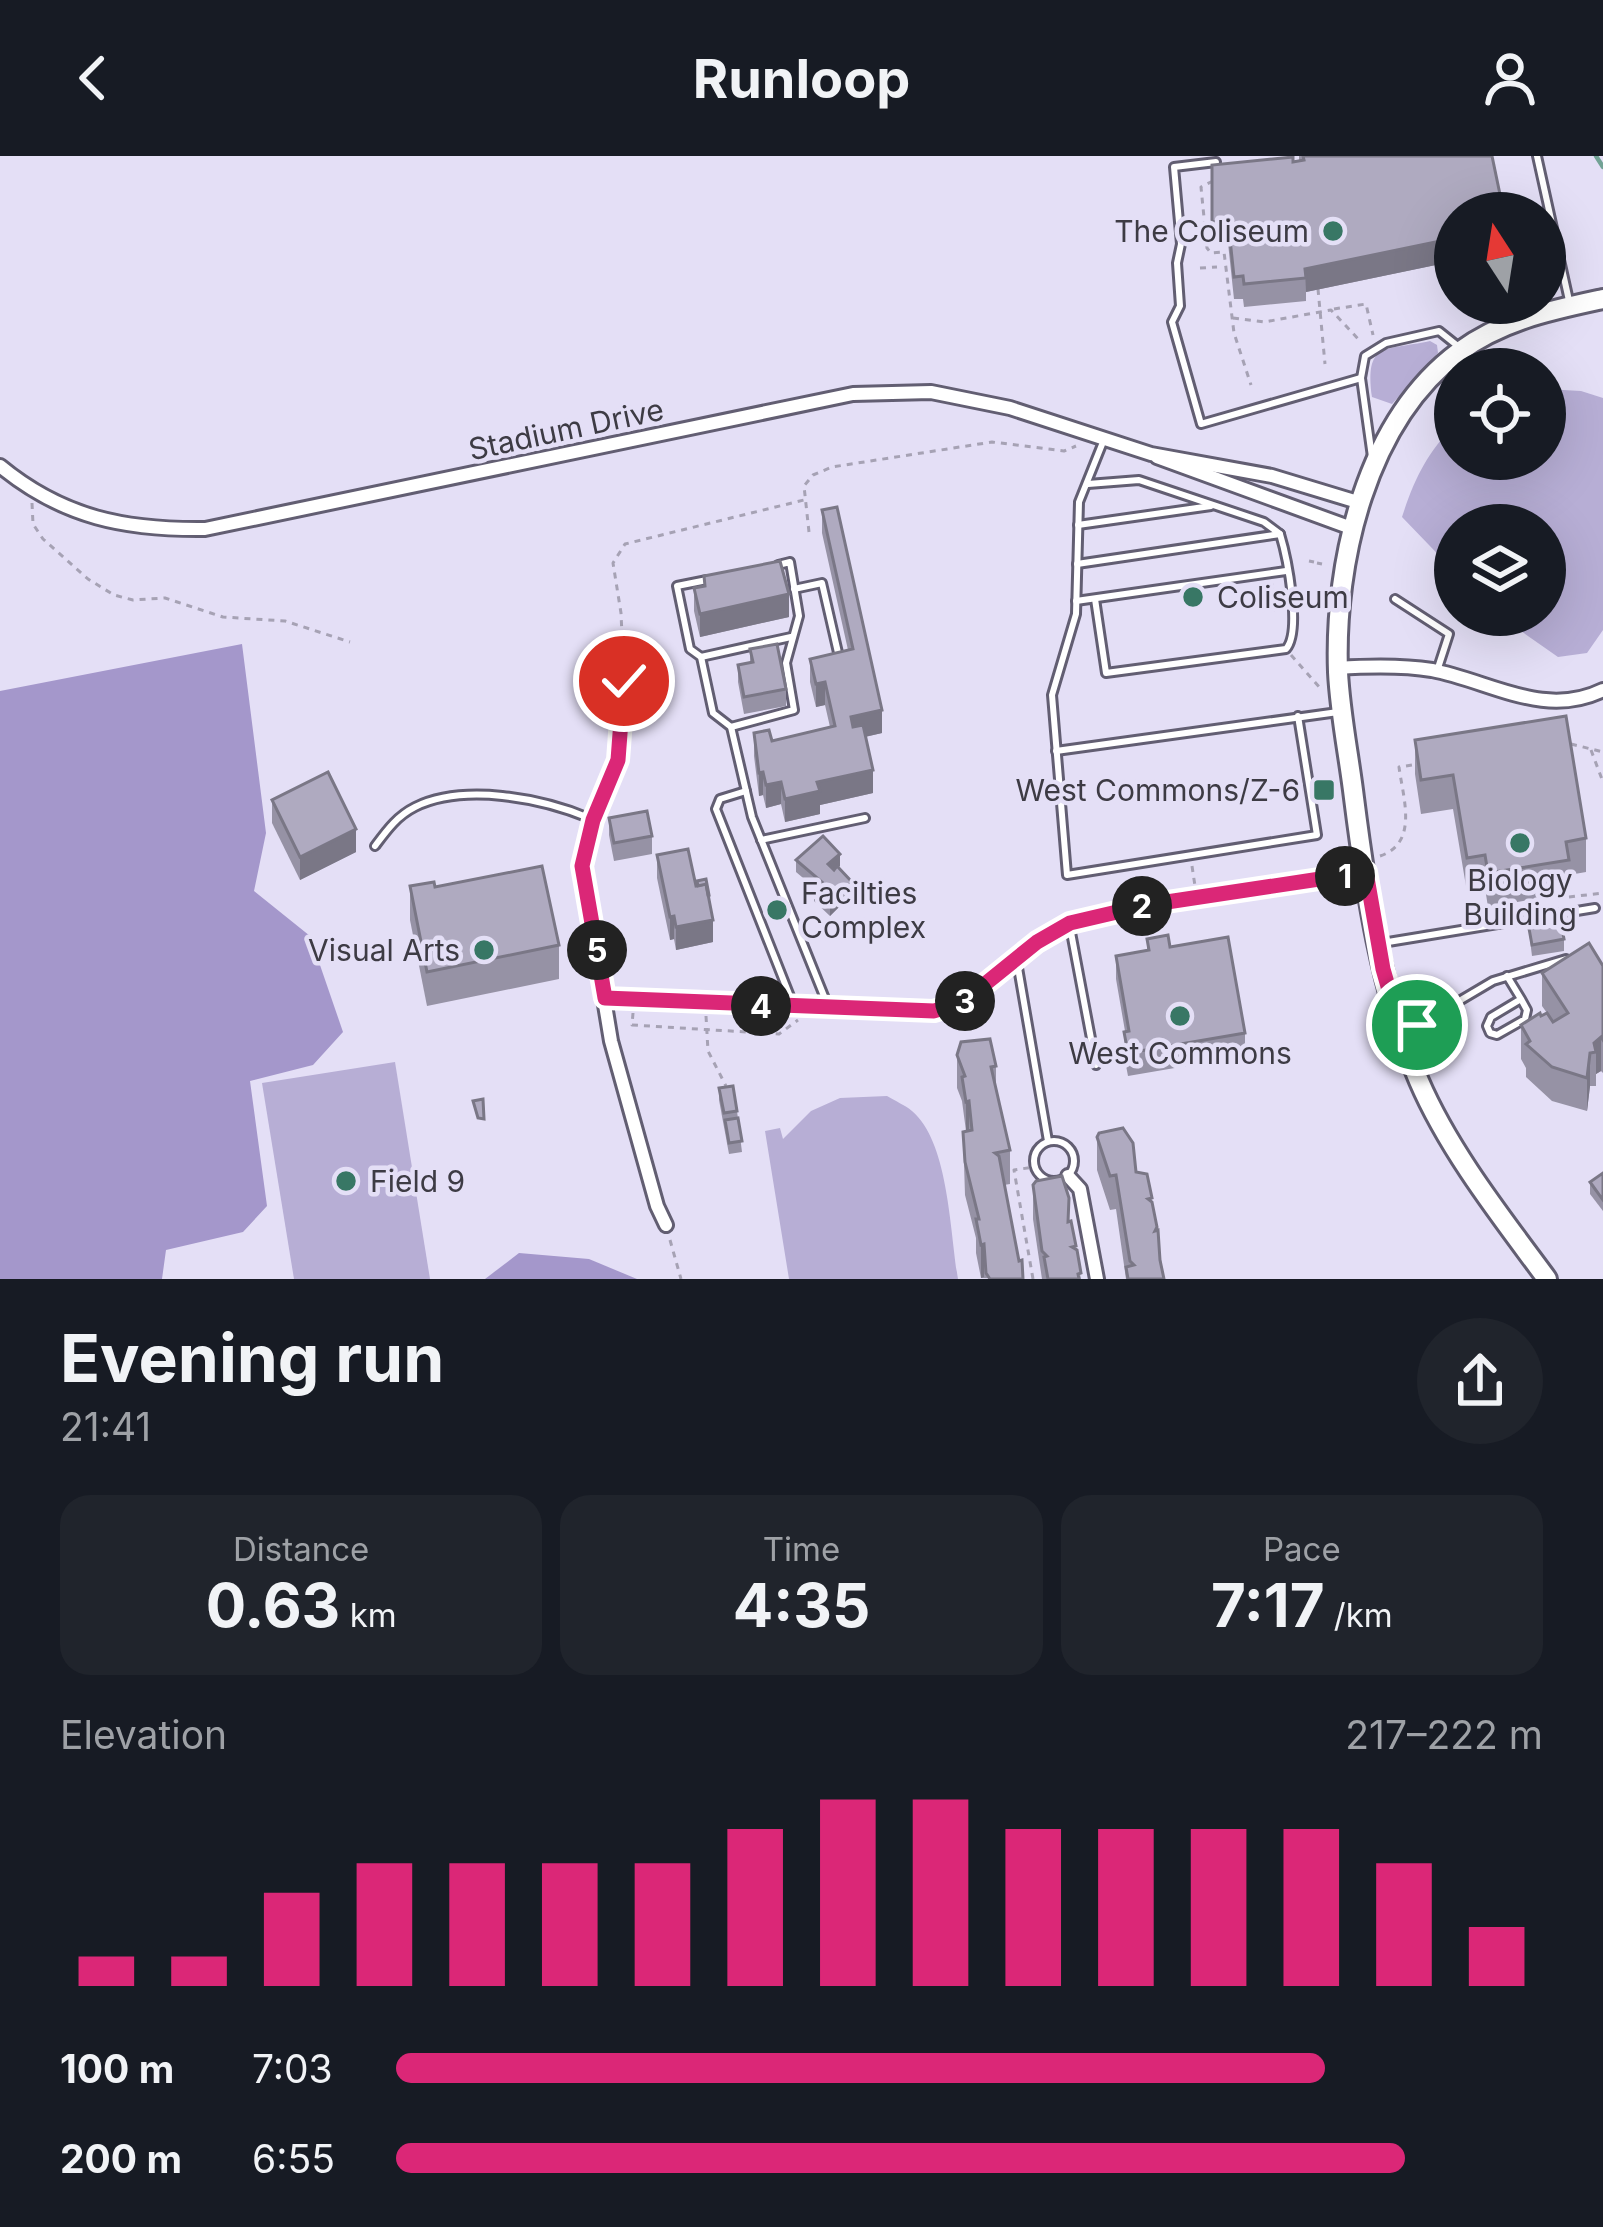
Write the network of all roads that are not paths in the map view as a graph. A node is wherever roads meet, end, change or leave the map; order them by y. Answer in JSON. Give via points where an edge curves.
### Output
{"nodes":[{"id":1,"x":1537,"y":156,"type":"edge"},
{"id":2,"x":1216,"y":162,"type":"edge"},
{"id":3,"x":1603,"y":299,"type":"edge"},
{"id":4,"x":1570,"y":306,"type":"junction"},
{"id":5,"x":1460,"y":348,"type":"edge"},
{"id":6,"x":1466,"y":348,"type":"edge"},
{"id":7,"x":1434,"y":377,"type":"edge"},
{"id":8,"x":1361,"y":378,"type":"junction"},
{"id":9,"x":1104,"y":438,"type":"junction"},
{"id":10,"x":1151,"y":454,"type":"junction"},
{"id":11,"x":0,"y":466,"type":"edge"},
{"id":12,"x":1375,"y":470,"type":"junction"},
{"id":13,"x":1088,"y":484,"type":"junction"},
{"id":14,"x":1361,"y":503,"type":"junction"},
{"id":15,"x":1214,"y":506,"type":"junction"},
{"id":16,"x":1078,"y":525,"type":"junction"},
{"id":17,"x":1354,"y":529,"type":"junction"},
{"id":18,"x":1280,"y":534,"type":"junction"},
{"id":19,"x":1077,"y":564,"type":"junction"},
{"id":20,"x":767,"y":567,"type":"edge"},
{"id":21,"x":1286,"y":572,"type":"junction"},
{"id":22,"x":722,"y":577,"type":"edge"},
{"id":23,"x":794,"y":589,"type":"junction"},
{"id":24,"x":1095,"y":598,"type":"junction"},
{"id":25,"x":1395,"y":599,"type":"dead end"},
{"id":26,"x":1076,"y":602,"type":"junction"},
{"id":27,"x":794,"y":636,"type":"junction"},
{"id":28,"x":701,"y":657,"type":"junction"},
{"id":29,"x":840,"y":659,"type":"edge"},
{"id":30,"x":1338,"y":668,"type":"junction"},
{"id":31,"x":1437,"y":671,"type":"junction"},
{"id":32,"x":1603,"y":690,"type":"edge"},
{"id":33,"x":1341,"y":711,"type":"junction"},
{"id":34,"x":1298,"y":716,"type":"junction"},
{"id":35,"x":731,"y":727,"type":"junction"},
{"id":36,"x":1056,"y":751,"type":"junction"},
{"id":37,"x":746,"y":791,"type":"junction"},
{"id":38,"x":594,"y":817,"type":"joint"},
{"id":39,"x":866,"y":818,"type":"dead end"},
{"id":40,"x":761,"y":840,"type":"junction"},
{"id":41,"x":375,"y":846,"type":"dead end"},
{"id":42,"x":1372,"y":864,"type":"junction"},
{"id":43,"x":1595,"y":908,"type":"dead end"},
{"id":44,"x":1070,"y":923,"type":"junction"},
{"id":45,"x":1378,"y":944,"type":"junction"},
{"id":46,"x":1016,"y":958,"type":"junction"},
{"id":47,"x":1571,"y":958,"type":"edge"},
{"id":48,"x":1507,"y":976,"type":"junction"},
{"id":49,"x":605,"y":998,"type":"junction"},
{"id":50,"x":1522,"y":999,"type":"junction"},
{"id":51,"x":830,"y":1009,"type":"junction"},
{"id":52,"x":797,"y":1012,"type":"junction"},
{"id":53,"x":1402,"y":1035,"type":"junction"},
{"id":54,"x":1096,"y":1065,"type":"dead end"},
{"id":55,"x":1048,"y":1141,"type":"junction"},
{"id":56,"x":1068,"y":1176,"type":"junction"},
{"id":57,"x":666,"y":1225,"type":"road end"},
{"id":58,"x":1096,"y":1279,"type":"edge"},
{"id":59,"x":1547,"y":1279,"type":"edge"}],
"edges":[{"from":1,"to":4,"type":"lane"},
{"from":2,"to":8,"type":"lane","via":[[1174,167],[1181,244],[1180,306],[1172,322],[1201,424]]},
{"from":3,"to":4,"type":"street"},
{"from":4,"to":6,"type":"street","via":[[1524,317]]},
{"from":5,"to":8,"type":"lane","via":[[1439,331],[1386,343],[1365,356]]},
{"from":7,"to":12,"type":"street","via":[[1395,424]]},
{"from":8,"to":12,"type":"lane"},
{"from":9,"to":10,"type":"street","name":"Stadium Drive"},
{"from":9,"to":11,"type":"street","name":"Stadium Drive","via":[[931,392],[853,394],[205,529],[148,530],[88,518]]},
{"from":9,"to":13,"type":"lane"},
{"from":10,"to":14,"type":"street","name":"Stadium Drive"},
{"from":10,"to":17,"type":"street","name":"Stadium Drive"},
{"from":12,"to":14,"type":"street"},
{"from":13,"to":15,"type":"lane","via":[[1138,480]]},
{"from":13,"to":16,"type":"lane"},
{"from":14,"to":17,"type":"street"},
{"from":15,"to":16,"type":"lane"},
{"from":15,"to":18,"type":"lane"},
{"from":16,"to":19,"type":"lane"},
{"from":17,"to":30,"type":"street"},
{"from":18,"to":19,"type":"lane"},
{"from":18,"to":21,"type":"lane"},
{"from":19,"to":26,"type":"lane"},
{"from":20,"to":23,"type":"lane","via":[[790,562]]},
{"from":21,"to":24,"type":"lane"},
{"from":21,"to":24,"type":"lane","via":[[1294,622],[1286,649],[1106,673]]},
{"from":22,"to":28,"type":"lane","via":[[677,586],[690,649]]},
{"from":23,"to":27,"type":"lane"},
{"from":23,"to":29,"type":"lane","via":[[822,583]]},
{"from":24,"to":26,"type":"lane"},
{"from":25,"to":31,"type":"lane","via":[[1449,634]]},
{"from":26,"to":36,"type":"lane","via":[[1052,694]]},
{"from":27,"to":28,"type":"lane"},
{"from":27,"to":35,"type":"lane","via":[[786,663],[794,710]]},
{"from":28,"to":35,"type":"lane","via":[[713,713]]},
{"from":30,"to":31,"type":"street"},
{"from":30,"to":33,"type":"street"},
{"from":31,"to":32,"type":"street","via":[[1539,701]]},
{"from":33,"to":34,"type":"lane"},
{"from":33,"to":42,"type":"street"},
{"from":34,"to":36,"type":"lane"},
{"from":34,"to":36,"type":"lane","via":[[1317,835],[1067,875]]},
{"from":35,"to":37,"type":"lane"},
{"from":37,"to":40,"type":"lane"},
{"from":37,"to":52,"type":"lane","via":[[720,799],[716,809]]},
{"from":38,"to":41,"type":"lane","via":[[478,795],[442,798],[394,820]]},
{"from":38,"to":49,"type":"street","via":[[582,866]]},
{"from":39,"to":40,"type":"lane"},
{"from":40,"to":51,"type":"lane"},
{"from":42,"to":44,"type":"street"},
{"from":42,"to":45,"type":"street"},
{"from":43,"to":45,"type":"lane"},
{"from":44,"to":46,"type":"street"},
{"from":44,"to":54,"type":"lane"},
{"from":45,"to":53,"type":"street"},
{"from":46,"to":51,"type":"street","via":[[952,1006]]},
{"from":46,"to":55,"type":"lane"},
{"from":47,"to":48,"type":"lane"},
{"from":48,"to":50,"type":"lane"},
{"from":48,"to":53,"type":"lane"},
{"from":49,"to":52,"type":"street"},
{"from":49,"to":57,"type":"street"},
{"from":50,"to":50,"type":"lane","via":[[1491,1017],[1490,1033],[1525,1019]]},
{"from":51,"to":52,"type":"street"},
{"from":53,"to":59,"type":"street","via":[[1448,1133]]},
{"from":55,"to":56,"type":"lane","via":[[1072,1151]]},
{"from":55,"to":56,"type":"lane","via":[[1034,1167],[1049,1181]]},
{"from":56,"to":58,"type":"street","via":[[1080,1189]]}]}
